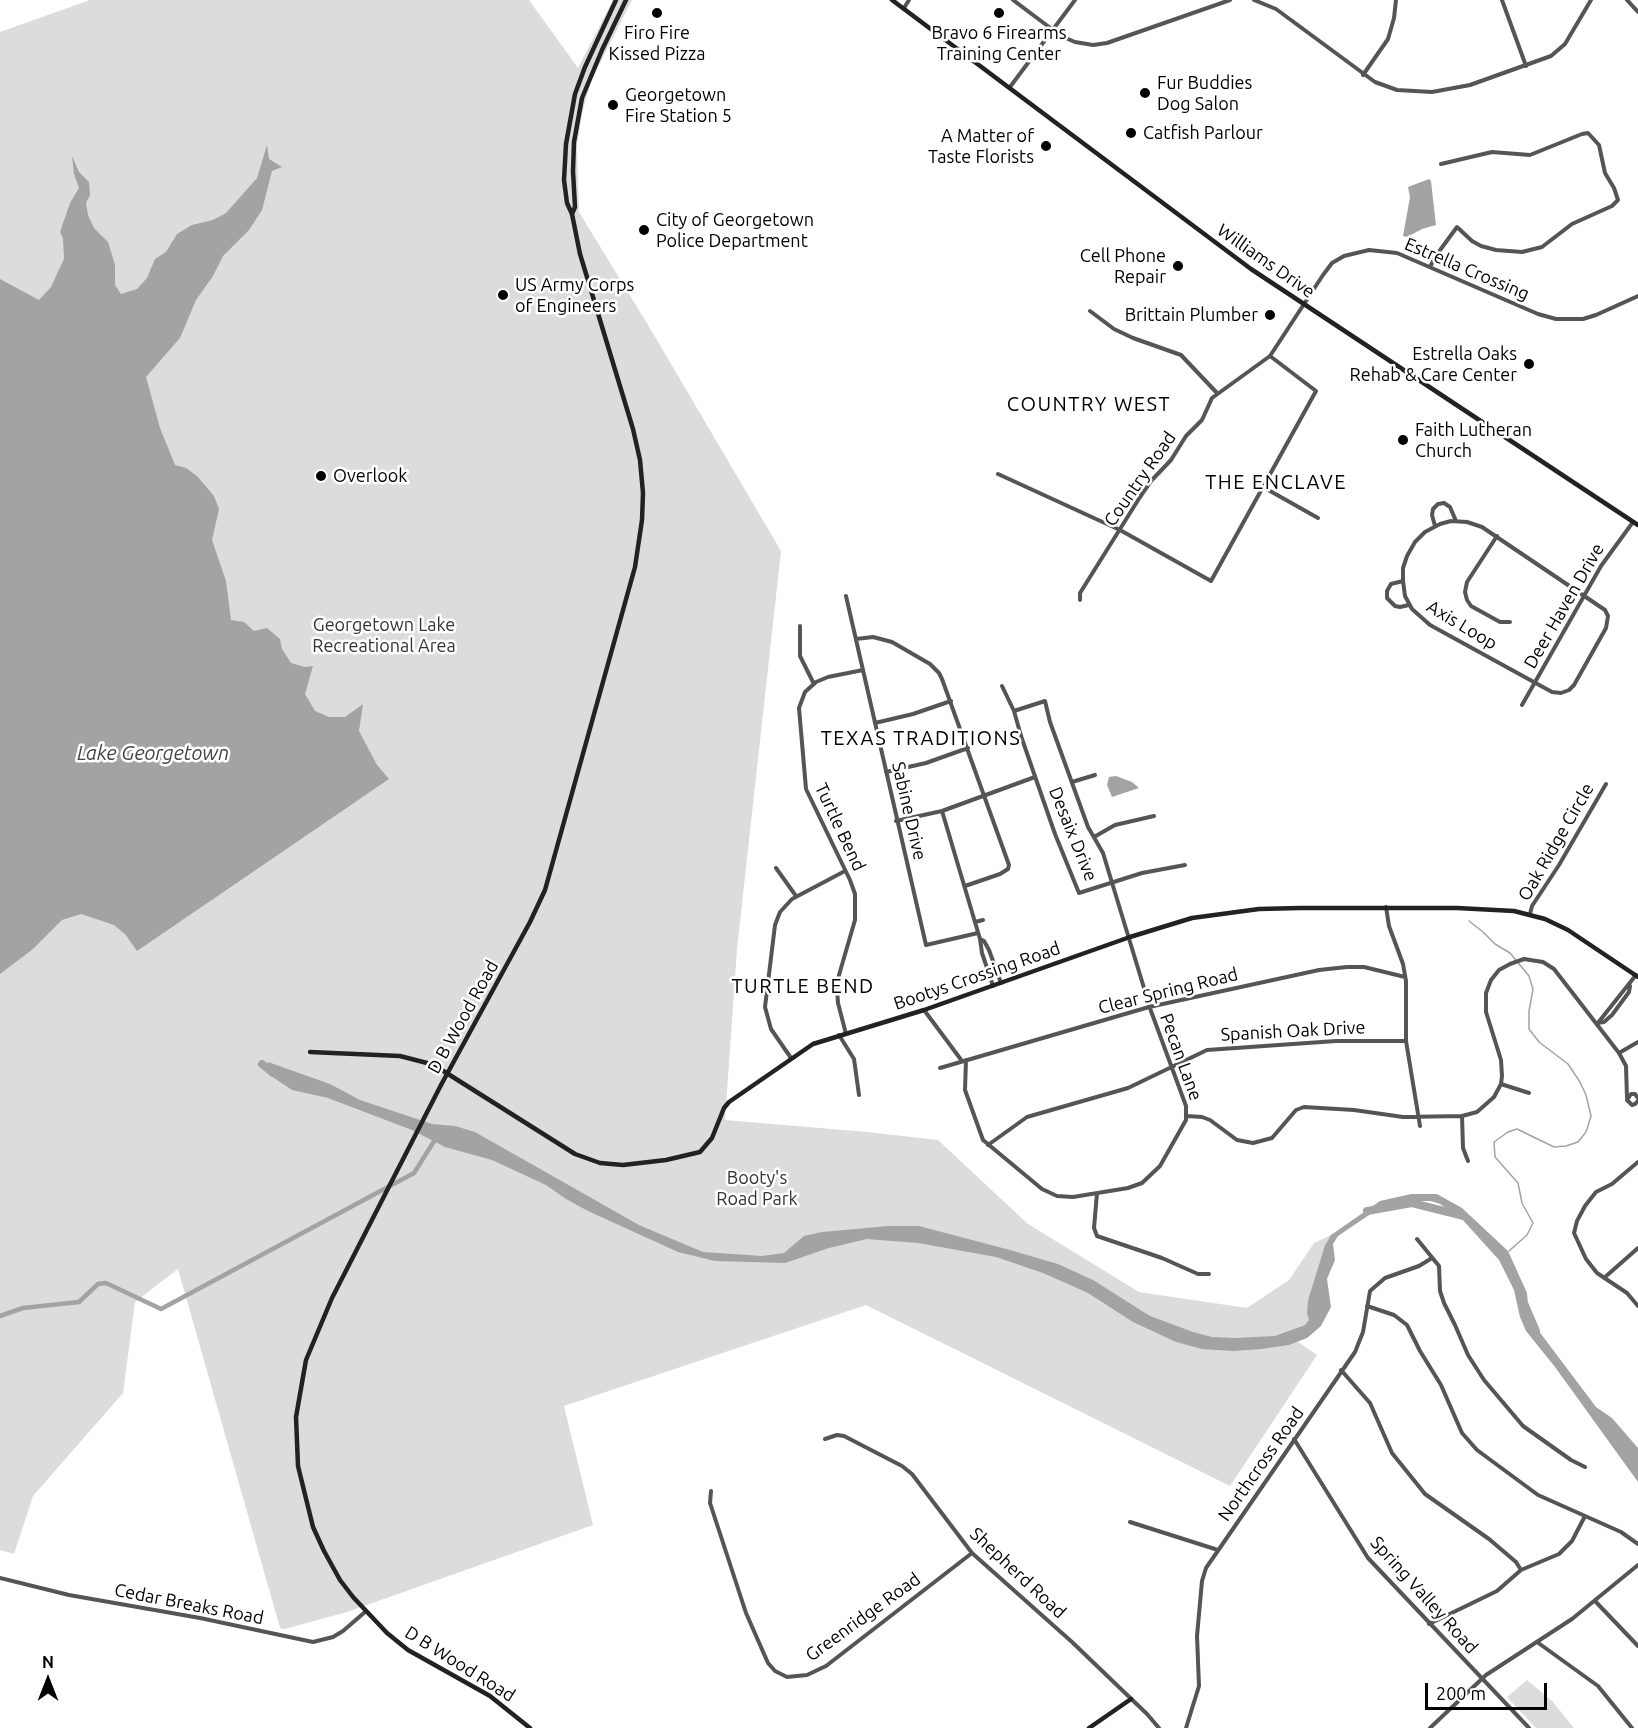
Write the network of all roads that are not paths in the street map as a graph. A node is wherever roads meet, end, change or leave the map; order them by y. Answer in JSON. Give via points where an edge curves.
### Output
{"nodes":[{"id":1,"x":616,"y":0,"type":"edge"},
{"id":2,"x":626,"y":0,"type":"edge"},
{"id":3,"x":892,"y":0,"type":"edge"},
{"id":4,"x":909,"y":0,"type":"edge"},
{"id":5,"x":1013,"y":0,"type":"edge"},
{"id":6,"x":1075,"y":0,"type":"edge"},
{"id":7,"x":1230,"y":0,"type":"edge"},
{"id":8,"x":1254,"y":0,"type":"edge"},
{"id":9,"x":1396,"y":0,"type":"edge"},
{"id":10,"x":1502,"y":0,"type":"edge"},
{"id":11,"x":1591,"y":0,"type":"edge"},
{"id":12,"x":1627,"y":0,"type":"edge"},
{"id":13,"x":904,"y":8,"type":"junction"},
{"id":14,"x":1638,"y":12,"type":"edge"},
{"id":15,"x":1053,"y":30,"type":"junction"},
{"id":16,"x":1526,"y":66,"type":"junction"},
{"id":17,"x":1363,"y":75,"type":"junction"},
{"id":18,"x":1010,"y":87,"type":"junction"},
{"id":19,"x":575,"y":94,"type":"junction"},
{"id":20,"x":582,"y":98,"type":"junction"},
{"id":21,"x":573,"y":158,"type":"junction"},
{"id":22,"x":565,"y":159,"type":"junction"},
{"id":23,"x":1441,"y":164,"type":"dead end"},
{"id":24,"x":572,"y":214,"type":"junction"},
{"id":25,"x":1430,"y":267,"type":"junction"},
{"id":26,"x":1638,"y":296,"type":"edge"},
{"id":27,"x":1304,"y":304,"type":"junction"},
{"id":28,"x":1090,"y":311,"type":"dead end"},
{"id":29,"x":1269,"y":356,"type":"junction"},
{"id":30,"x":1217,"y":393,"type":"junction"},
{"id":31,"x":998,"y":474,"type":"dead end"},
{"id":32,"x":1263,"y":487,"type":"junction"},
{"id":33,"x":1638,"y":515,"type":"edge"},
{"id":34,"x":1318,"y":518,"type":"dead end"},
{"id":35,"x":1456,"y":521,"type":"junction"},
{"id":36,"x":1635,"y":523,"type":"edge"},
{"id":37,"x":1435,"y":526,"type":"junction"},
{"id":38,"x":1120,"y":530,"type":"junction"},
{"id":39,"x":1497,"y":536,"type":"junction"},
{"id":40,"x":1402,"y":581,"type":"junction"},
{"id":41,"x":1584,"y":594,"type":"junction"},
{"id":42,"x":846,"y":596,"type":"dead end"},
{"id":43,"x":1080,"y":600,"type":"dead end"},
{"id":44,"x":1409,"y":605,"type":"junction"},
{"id":45,"x":1510,"y":622,"type":"dead end"},
{"id":46,"x":800,"y":626,"type":"dead end"},
{"id":47,"x":856,"y":639,"type":"junction"},
{"id":48,"x":863,"y":670,"type":"junction"},
{"id":49,"x":1535,"y":683,"type":"junction"},
{"id":50,"x":814,"y":684,"type":"junction"},
{"id":51,"x":1002,"y":686,"type":"dead end"},
{"id":52,"x":951,"y":701,"type":"junction"},
{"id":53,"x":1522,"y":705,"type":"dead end"},
{"id":54,"x":1014,"y":711,"type":"junction"},
{"id":55,"x":875,"y":723,"type":"junction"},
{"id":56,"x":968,"y":748,"type":"junction"},
{"id":57,"x":886,"y":772,"type":"junction"},
{"id":58,"x":1095,"y":775,"type":"dead end"},
{"id":59,"x":1035,"y":777,"type":"junction"},
{"id":60,"x":1072,"y":782,"type":"junction"},
{"id":61,"x":1606,"y":784,"type":"dead end"},
{"id":62,"x":985,"y":795,"type":"junction"},
{"id":63,"x":942,"y":810,"type":"junction"},
{"id":64,"x":1154,"y":816,"type":"dead end"},
{"id":65,"x":896,"y":821,"type":"junction"},
{"id":66,"x":1094,"y":837,"type":"junction"},
{"id":67,"x":1185,"y":865,"type":"dead end"},
{"id":68,"x":776,"y":868,"type":"dead end"},
{"id":69,"x":845,"y":871,"type":"junction"},
{"id":70,"x":1111,"y":882,"type":"junction"},
{"id":71,"x":964,"y":886,"type":"junction"},
{"id":72,"x":796,"y":896,"type":"junction"},
{"id":73,"x":1386,"y":907,"type":"junction"},
{"id":74,"x":1530,"y":914,"type":"junction"},
{"id":75,"x":983,"y":920,"type":"dead end"},
{"id":76,"x":975,"y":922,"type":"junction"},
{"id":77,"x":978,"y":933,"type":"junction"},
{"id":78,"x":1130,"y":937,"type":"junction"},
{"id":79,"x":980,"y":939,"type":"junction"},
{"id":80,"x":1637,"y":976,"type":"edge"},
{"id":81,"x":1405,"y":977,"type":"junction"},
{"id":82,"x":1001,"y":983,"type":"junction"},
{"id":83,"x":993,"y":986,"type":"junction"},
{"id":84,"x":1149,"y":1007,"type":"junction"},
{"id":85,"x":924,"y":1010,"type":"junction"},
{"id":86,"x":1597,"y":1024,"type":"junction"},
{"id":87,"x":846,"y":1034,"type":"junction"},
{"id":88,"x":839,"y":1035,"type":"junction"},
{"id":89,"x":1406,"y":1041,"type":"junction"},
{"id":90,"x":1638,"y":1042,"type":"edge"},
{"id":91,"x":310,"y":1052,"type":"dead end"},
{"id":92,"x":1619,"y":1053,"type":"junction"},
{"id":93,"x":791,"y":1058,"type":"junction"},
{"id":94,"x":964,"y":1060,"type":"junction"},
{"id":95,"x":940,"y":1068,"type":"dead end"},
{"id":96,"x":1172,"y":1068,"type":"junction"},
{"id":97,"x":1501,"y":1084,"type":"junction"},
{"id":98,"x":1529,"y":1093,"type":"dead end"},
{"id":99,"x":859,"y":1095,"type":"dead end"},
{"id":100,"x":1627,"y":1098,"type":"junction"},
{"id":101,"x":1638,"y":1099,"type":"edge"},
{"id":102,"x":1187,"y":1116,"type":"junction"},
{"id":103,"x":1462,"y":1116,"type":"junction"},
{"id":104,"x":1420,"y":1118,"type":"junction"},
{"id":105,"x":1420,"y":1126,"type":"dead end"},
{"id":106,"x":988,"y":1145,"type":"junction"},
{"id":107,"x":1468,"y":1161,"type":"dead end"},
{"id":108,"x":1638,"y":1162,"type":"edge"},
{"id":109,"x":1097,"y":1193,"type":"junction"},
{"id":110,"x":1417,"y":1239,"type":"dead end"},
{"id":111,"x":1638,"y":1248,"type":"edge"},
{"id":112,"x":1432,"y":1258,"type":"junction"},
{"id":113,"x":1209,"y":1274,"type":"dead end"},
{"id":114,"x":1604,"y":1278,"type":"junction"},
{"id":115,"x":1638,"y":1305,"type":"edge"},
{"id":116,"x":1367,"y":1306,"type":"junction"},
{"id":117,"x":1341,"y":1370,"type":"junction"},
{"id":118,"x":1294,"y":1438,"type":"junction"},
{"id":119,"x":825,"y":1439,"type":"dead end"},
{"id":120,"x":1585,"y":1467,"type":"dead end"},
{"id":121,"x":711,"y":1491,"type":"dead end"},
{"id":122,"x":1586,"y":1516,"type":"junction"},
{"id":123,"x":1130,"y":1522,"type":"dead end"},
{"id":124,"x":1638,"y":1544,"type":"edge"},
{"id":125,"x":1218,"y":1550,"type":"junction"},
{"id":126,"x":972,"y":1552,"type":"junction"},
{"id":127,"x":1638,"y":1565,"type":"edge"},
{"id":128,"x":1521,"y":1570,"type":"junction"},
{"id":129,"x":0,"y":1578,"type":"edge"},
{"id":130,"x":1594,"y":1601,"type":"junction"},
{"id":131,"x":365,"y":1612,"type":"junction"},
{"id":132,"x":1429,"y":1624,"type":"junction"},
{"id":133,"x":1537,"y":1642,"type":"junction"},
{"id":134,"x":1638,"y":1646,"type":"edge"},
{"id":135,"x":1481,"y":1678,"type":"junction"},
{"id":136,"x":1131,"y":1699,"type":"junction"},
{"id":137,"x":530,"y":1728,"type":"edge"},
{"id":138,"x":1089,"y":1728,"type":"edge"},
{"id":139,"x":1159,"y":1728,"type":"edge"},
{"id":140,"x":1186,"y":1728,"type":"edge"},
{"id":141,"x":1430,"y":1728,"type":"edge"},
{"id":142,"x":1529,"y":1728,"type":"edge"},
{"id":143,"x":1632,"y":1728,"type":"edge"}],
"edges":[{"from":1,"to":19,"type":"main road","name":"D B Wood Road"},
{"from":2,"to":20,"type":"main road","name":"D B Wood Road"},
{"from":3,"to":13,"type":"main road","name":"Williams Drive"},
{"from":4,"to":13,"type":"street"},
{"from":5,"to":15,"type":"street"},
{"from":6,"to":15,"type":"street"},
{"from":7,"to":15,"type":"street","via":[[1100,45],[1075,42]]},
{"from":8,"to":17,"type":"street","via":[[1276,9]]},
{"from":9,"to":17,"type":"street","via":[[1388,39]]},
{"from":10,"to":16,"type":"street"},
{"from":11,"to":16,"type":"street","via":[[1561,48]]},
{"from":12,"to":14,"type":"street"},
{"from":13,"to":18,"type":"main road","name":"Williams Drive"},
{"from":15,"to":18,"type":"street"},
{"from":16,"to":17,"type":"street","via":[[1439,92],[1397,90]]},
{"from":18,"to":27,"type":"main road","name":"Williams Drive","via":[[1209,238]]},
{"from":19,"to":20,"type":"main road"},
{"from":19,"to":22,"type":"main road","name":"D B Wood Road"},
{"from":20,"to":21,"type":"main road","name":"D B Wood Road"},
{"from":21,"to":22,"type":"main road"},
{"from":21,"to":24,"type":"main road","name":"D B Wood Road"},
{"from":22,"to":24,"type":"main road","name":"D B Wood Road","via":[[564,180]]},
{"from":23,"to":25,"type":"street","via":[[1492,152],[1530,155],[1588,133],[1599,145],[1605,173],[1618,200],[1572,224],[1536,250],[1510,252],[1480,246],[1457,227]]},
{"from":24,"to":131,"type":"main road","name":"D B Wood Road","via":[[580,254],[633,429],[640,460],[642,520],[635,567],[545,890],[370,1221],[306,1360],[296,1426],[298,1466],[313,1527],[324,1551]]},
{"from":25,"to":26,"type":"street","name":"Estrella Crossing","via":[[1556,319],[1583,319]]},
{"from":25,"to":27,"type":"street","name":"Estrella Crossing","via":[[1385,250],[1354,253],[1332,263]]},
{"from":27,"to":29,"type":"street","name":"Country Road"},
{"from":27,"to":36,"type":"main road","name":"Williams Drive"},
{"from":28,"to":30,"type":"street","via":[[1133,338],[1181,355]]},
{"from":29,"to":30,"type":"street","name":"Country Road"},
{"from":29,"to":32,"type":"street","via":[[1316,391]]},
{"from":30,"to":38,"type":"street","name":"Country Road","via":[[1172,460],[1146,487]]},
{"from":31,"to":38,"type":"street"},
{"from":32,"to":34,"type":"street"},
{"from":32,"to":38,"type":"street","via":[[1211,581]]},
{"from":33,"to":36,"type":"main road"},
{"from":35,"to":37,"type":"street","name":"Axis Loop"},
{"from":35,"to":37,"type":"street","via":[[1450,507],[1438,504],[1432,515]]},
{"from":35,"to":39,"type":"street","name":"Axis Loop","via":[[1477,524]]},
{"from":36,"to":41,"type":"street","name":"Deer Haven Drive"},
{"from":37,"to":40,"type":"street","name":"Axis Loop","via":[[1412,547]]},
{"from":38,"to":43,"type":"street","name":"Country Road","via":[[1080,593]]},
{"from":39,"to":41,"type":"street","name":"Axis Loop"},
{"from":39,"to":45,"type":"street","via":[[1467,582],[1465,592],[1471,606],[1497,621]]},
{"from":40,"to":44,"type":"street","name":"Axis Loop"},
{"from":40,"to":44,"type":"street","via":[[1391,584],[1387,598],[1395,606]]},
{"from":41,"to":49,"type":"street","name":"Deer Haven Drive"},
{"from":41,"to":49,"type":"street","name":"Axis Loop","via":[[1605,610],[1606,628],[1572,688],[1555,693]]},
{"from":42,"to":47,"type":"street","name":"Sabine Drive"},
{"from":44,"to":49,"type":"street","name":"Axis Loop","via":[[1425,622]]},
{"from":46,"to":50,"type":"street","via":[[800,656]]},
{"from":47,"to":48,"type":"street","name":"Sabine Drive"},
{"from":47,"to":52,"type":"street","via":[[884,639],[930,664],[939,673]]},
{"from":48,"to":50,"type":"street"},
{"from":48,"to":55,"type":"street","name":"Sabine Drive"},
{"from":49,"to":53,"type":"street","name":"Deer Haven Drive"},
{"from":50,"to":69,"type":"street","name":"Turtle Bend","via":[[802,697],[799,708],[805,783]]},
{"from":51,"to":54,"type":"street","name":"Desaix Drive"},
{"from":52,"to":55,"type":"street"},
{"from":52,"to":56,"type":"street"},
{"from":54,"to":59,"type":"street","name":"Desaix Drive"},
{"from":54,"to":60,"type":"street","via":[[1045,701]]},
{"from":55,"to":57,"type":"street","name":"Sabine Drive"},
{"from":56,"to":57,"type":"street"},
{"from":56,"to":62,"type":"street"},
{"from":57,"to":65,"type":"street","name":"Sabine Drive"},
{"from":58,"to":60,"type":"street"},
{"from":59,"to":62,"type":"street"},
{"from":59,"to":70,"type":"street","name":"Desaix Drive","via":[[1079,893]]},
{"from":60,"to":66,"type":"street"},
{"from":61,"to":74,"type":"street","name":"Oak Ridge Circle"},
{"from":62,"to":63,"type":"street"},
{"from":62,"to":71,"type":"street","via":[[1008,868]]},
{"from":63,"to":65,"type":"street"},
{"from":63,"to":71,"type":"street"},
{"from":64,"to":66,"type":"street","via":[[1115,825]]},
{"from":65,"to":77,"type":"street","name":"Sabine Drive","via":[[926,945]]},
{"from":66,"to":70,"type":"street"},
{"from":67,"to":70,"type":"street","name":"Desaix Drive"},
{"from":68,"to":72,"type":"street"},
{"from":69,"to":72,"type":"street"},
{"from":69,"to":87,"type":"street","name":"Turtle Bend","via":[[853,887],[856,909],[837,989]]},
{"from":70,"to":78,"type":"street"},
{"from":71,"to":76,"type":"street"},
{"from":72,"to":93,"type":"street","via":[[782,909],[775,925],[765,1007],[771,1029]]},
{"from":73,"to":74,"type":"main road","name":"Bootys Crossing Road"},
{"from":73,"to":78,"type":"main road","name":"Bootys Crossing Road","via":[[1229,912],[1175,922]]},
{"from":73,"to":81,"type":"street"},
{"from":74,"to":80,"type":"main road","name":"Bootys Crossing Road","via":[[1568,930]]},
{"from":75,"to":76,"type":"street"},
{"from":76,"to":77,"type":"street"},
{"from":77,"to":79,"type":"street"},
{"from":78,"to":82,"type":"main road","name":"Bootys Crossing Road"},
{"from":78,"to":84,"type":"street","name":"Pecan Lane"},
{"from":79,"to":82,"type":"street","via":[[989,950]]},
{"from":79,"to":83,"type":"street"},
{"from":80,"to":86,"type":"street","via":[[1612,1015]]},
{"from":81,"to":84,"type":"street","name":"Clear Spring Road","via":[[1364,967],[1333,968]]},
{"from":81,"to":89,"type":"street"},
{"from":82,"to":83,"type":"main road","name":"Bootys Crossing Road"},
{"from":83,"to":85,"type":"main road","name":"Bootys Crossing Road"},
{"from":84,"to":94,"type":"street","name":"Clear Spring Road"},
{"from":84,"to":96,"type":"street","name":"Pecan Lane"},
{"from":85,"to":87,"type":"main road","name":"Bootys Crossing Road"},
{"from":85,"to":94,"type":"street"},
{"from":86,"to":92,"type":"street"},
{"from":86,"to":97,"type":"street","via":[[1554,969],[1543,962],[1524,959],[1499,970],[1485,999],[1501,1060]]},
{"from":87,"to":88,"type":"main road","name":"Bootys Crossing Road"},
{"from":88,"to":93,"type":"main road","name":"Bootys Crossing Road","via":[[813,1044]]},
{"from":88,"to":99,"type":"street","via":[[854,1059]]},
{"from":89,"to":96,"type":"street","name":"Spanish Oak Drive","via":[[1217,1048]]},
{"from":89,"to":104,"type":"street"},
{"from":90,"to":92,"type":"street"},
{"from":91,"to":93,"type":"main road","name":"Bootys Crossing Road","via":[[400,1056],[428,1063],[575,1154],[618,1165],[700,1152],[712,1138],[729,1102]]},
{"from":92,"to":100,"type":"street","via":[[1626,1066]]},
{"from":94,"to":95,"type":"street","name":"Clear Spring Road"},
{"from":94,"to":106,"type":"street","via":[[966,1098],[980,1135]]},
{"from":96,"to":102,"type":"street","name":"Pecan Lane"},
{"from":96,"to":106,"type":"street","name":"Spanish Oak Drive","via":[[1128,1088],[1027,1117]]},
{"from":97,"to":98,"type":"street"},
{"from":97,"to":103,"type":"street","via":[[1484,1108]]},
{"from":100,"to":101,"type":"street","via":[[1633,1094]]},
{"from":100,"to":101,"type":"street","via":[[1630,1105]]},
{"from":102,"to":104,"type":"street","via":[[1210,1120],[1237,1140],[1252,1143],[1272,1138],[1296,1110],[1304,1107]]},
{"from":102,"to":109,"type":"street","via":[[1152,1175],[1135,1186]]},
{"from":103,"to":104,"type":"street"},
{"from":103,"to":107,"type":"street","via":[[1463,1148]]},
{"from":104,"to":105,"type":"street"},
{"from":106,"to":109,"type":"street","via":[[1051,1194],[1066,1197]]},
{"from":108,"to":114,"type":"street","via":[[1596,1192],[1575,1226],[1575,1236],[1586,1259]]},
{"from":109,"to":113,"type":"street","via":[[1097,1236],[1198,1274]]},
{"from":110,"to":112,"type":"street"},
{"from":111,"to":114,"type":"street"},
{"from":112,"to":116,"type":"street","name":"Northcross Road","via":[[1385,1278],[1370,1292]]},
{"from":112,"to":120,"type":"street","via":[[1439,1266],[1443,1304],[1484,1380],[1523,1426]]},
{"from":114,"to":115,"type":"street"},
{"from":116,"to":117,"type":"street","name":"Northcross Road","via":[[1359,1344]]},
{"from":116,"to":122,"type":"street","via":[[1394,1315],[1407,1325],[1471,1445],[1538,1495]]},
{"from":117,"to":118,"type":"street","name":"Northcross Road"},
{"from":117,"to":128,"type":"street","via":[[1370,1403],[1392,1454],[1426,1495],[1489,1539]]},
{"from":118,"to":125,"type":"street","name":"Northcross Road"},
{"from":118,"to":132,"type":"street","name":"Spring Valley Road","via":[[1368,1558]]},
{"from":119,"to":126,"type":"street","name":"Shepherd Road","via":[[844,1436],[907,1470]]},
{"from":121,"to":126,"type":"street","name":"Greenridge Road","via":[[710,1503],[746,1613],[768,1664],[787,1677],[825,1666]]},
{"from":122,"to":124,"type":"street"},
{"from":122,"to":128,"type":"street","via":[[1567,1548]]},
{"from":123,"to":125,"type":"street"},
{"from":125,"to":140,"type":"street","name":"Northcross Road","via":[[1202,1581],[1197,1646],[1199,1686]]},
{"from":126,"to":136,"type":"street","name":"Shepherd Road"},
{"from":127,"to":130,"type":"street"},
{"from":128,"to":132,"type":"street","via":[[1497,1592]]},
{"from":129,"to":131,"type":"street","name":"Cedar Breaks Road","via":[[58,1593],[313,1642],[343,1632]]},
{"from":130,"to":133,"type":"street"},
{"from":130,"to":134,"type":"street"},
{"from":131,"to":137,"type":"main road","name":"D B Wood Road","via":[[408,1650],[490,1696]]},
{"from":132,"to":135,"type":"street","name":"Spring Valley Road"},
{"from":133,"to":135,"type":"street"},
{"from":133,"to":143,"type":"street","via":[[1598,1686]]},
{"from":135,"to":141,"type":"street"},
{"from":135,"to":142,"type":"street","name":"Spring Valley Road"},
{"from":136,"to":138,"type":"main road"},
{"from":136,"to":139,"type":"street","name":"Shepherd Road"}]}
